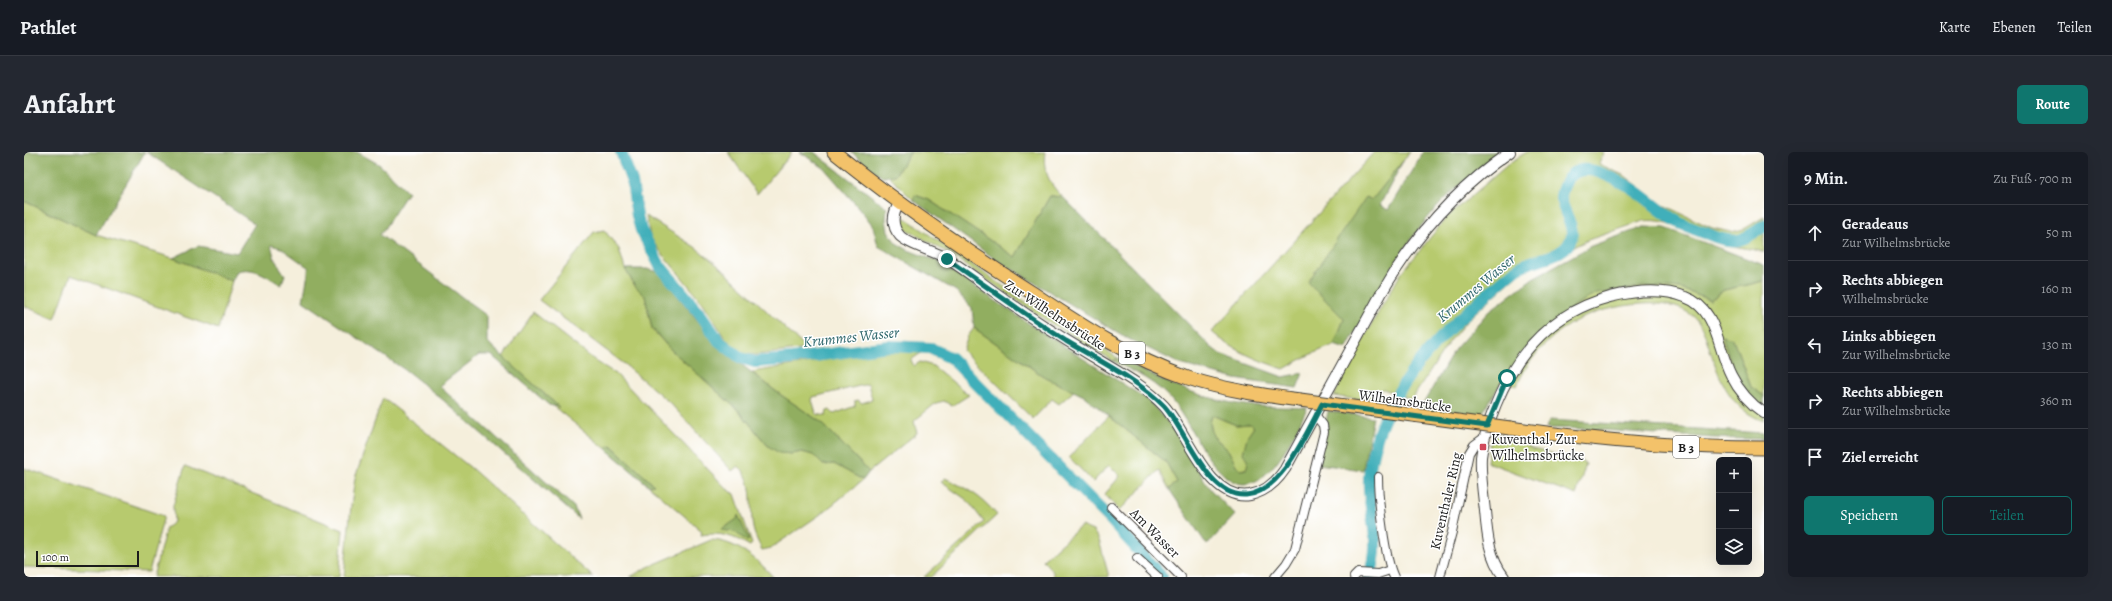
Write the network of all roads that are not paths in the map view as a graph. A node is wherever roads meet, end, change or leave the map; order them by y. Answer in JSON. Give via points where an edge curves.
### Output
{"nodes":[{"id":1,"x":834,"y":152,"type":"edge"},
{"id":2,"x":1510,"y":152,"type":"edge"},
{"id":3,"x":900,"y":203,"type":"junction"},
{"id":4,"x":1322,"y":404,"type":"junction"},
{"id":5,"x":1764,"y":413,"type":"edge"},
{"id":6,"x":1316,"y":416,"type":"junction"},
{"id":7,"x":1487,"y":426,"type":"junction"},
{"id":8,"x":1485,"y":437,"type":"junction"},
{"id":9,"x":1764,"y":448,"type":"edge"},
{"id":10,"x":1378,"y":477,"type":"dead end"},
{"id":11,"x":1111,"y":507,"type":"dead end"},
{"id":12,"x":1137,"y":558,"type":"dead end"},
{"id":13,"x":1392,"y":573,"type":"edge"},
{"id":14,"x":1158,"y":577,"type":"edge"},
{"id":15,"x":1181,"y":577,"type":"edge"},
{"id":16,"x":1275,"y":577,"type":"edge"},
{"id":17,"x":1354,"y":577,"type":"edge"},
{"id":18,"x":1440,"y":577,"type":"edge"},
{"id":19,"x":1504,"y":577,"type":"edge"}],
"edges":[{"from":1,"to":3,"type":"main road","number":"B 3"},
{"from":2,"to":4,"type":"street","name":"Zur Wilhelmsbrücke","via":[[1446,205],[1408,250],[1381,294]]},
{"from":3,"to":6,"type":"street","name":"Zur Wilhelmsbrücke","via":[[894,213],[894,222],[896,231],[903,238],[947,259],[1031,318],[1149,393],[1170,415],[1208,473],[1227,492],[1240,495],[1254,494],[1275,482]]},
{"from":3,"to":9,"type":"main road","number":"B 3","bridge":true,"via":[[1062,313],[1135,355],[1169,371],[1207,384],[1300,400],[1640,444]]},
{"from":4,"to":6,"type":"street","name":"Zur Wilhelmsbrücke"},
{"from":4,"to":7,"type":"street","name":"Wilhelmsbrücke","bridge":true},
{"from":5,"to":7,"type":"street","via":[[1747,400],[1738,388],[1713,325],[1703,308],[1685,296],[1656,292],[1623,294],[1580,307],[1538,337],[1505,382]]},
{"from":6,"to":16,"type":"street","via":[[1323,425],[1324,432],[1309,499],[1295,549]]},
{"from":7,"to":8,"type":"street"},
{"from":8,"to":18,"type":"street","name":"Kuventhaler Ring","via":[[1474,445],[1469,453]]},
{"from":8,"to":19,"type":"street","via":[[1481,471],[1489,544]]},
{"from":10,"to":13,"type":"street"},
{"from":11,"to":15,"type":"street","name":"Am Wasser"},
{"from":12,"to":14,"type":"street"},
{"from":13,"to":17,"type":"street","via":[[1363,572]]}]}
